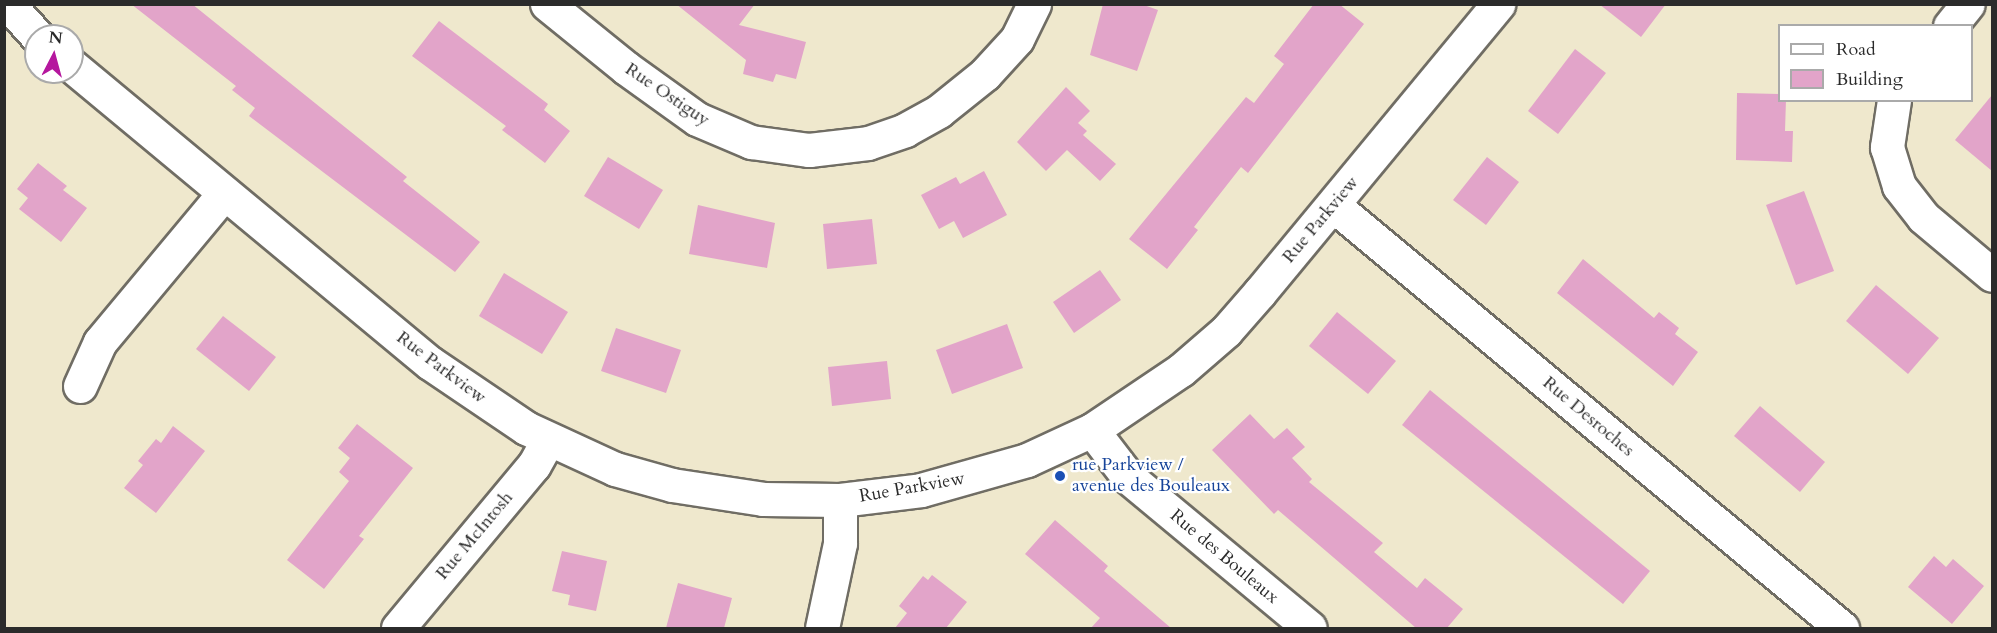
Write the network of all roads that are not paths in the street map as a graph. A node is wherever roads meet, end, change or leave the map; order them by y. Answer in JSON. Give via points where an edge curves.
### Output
{"nodes":[{"id":1,"x":8,"y":4,"type":"edge"},
{"id":2,"x":547,"y":4,"type":"edge"},
{"id":3,"x":1034,"y":4,"type":"edge"},
{"id":4,"x":1498,"y":4,"type":"edge"},
{"id":5,"x":1968,"y":4,"type":"edge"},
{"id":6,"x":26,"y":24,"type":"edge"},
{"id":7,"x":1952,"y":24,"type":"edge"},
{"id":8,"x":84,"y":76,"type":"edge"},
{"id":9,"x":1894,"y":102,"type":"edge"},
{"id":10,"x":224,"y":193,"type":"junction"},
{"id":11,"x":1334,"y":206,"type":"junction"},
{"id":12,"x":1992,"y":276,"type":"edge"},
{"id":13,"x":81,"y":386,"type":"dead end"},
{"id":14,"x":1092,"y":430,"type":"junction"},
{"id":15,"x":548,"y":440,"type":"junction"},
{"id":16,"x":840,"y":500,"type":"junction"},
{"id":17,"x":398,"y":628,"type":"edge"},
{"id":18,"x":822,"y":628,"type":"edge"},
{"id":19,"x":1310,"y":628,"type":"edge"},
{"id":20,"x":1842,"y":628,"type":"edge"}],
"edges":[{"from":1,"to":6,"type":"street"},
{"from":2,"to":3,"type":"street","name":"Rue Ostiguy","via":[[697,119],[751,142],[809,150],[868,143],[905,130],[939,111],[985,74],[1017,39]]},
{"from":4,"to":11,"type":"street","name":"Rue Parkview"},
{"from":5,"to":7,"type":"street"},
{"from":8,"to":10,"type":"street","name":"Rue Parkview"},
{"from":9,"to":12,"type":"street","via":[[1887,147],[1899,186],[1923,217]]},
{"from":10,"to":13,"type":"street","via":[[100,342]]},
{"from":10,"to":15,"type":"street","name":"Rue Parkview","via":[[430,363]]},
{"from":11,"to":14,"type":"street","name":"Rue Parkview","via":[[1213,344],[1148,394]]},
{"from":11,"to":20,"type":"street","name":"Rue Desroches"},
{"from":14,"to":16,"type":"street","name":"Rue Parkview","via":[[1027,460],[966,480]]},
{"from":14,"to":19,"type":"street","name":"Rue des Bouleaux","via":[[1128,477]]},
{"from":15,"to":16,"type":"street","name":"Rue Parkview","via":[[615,469],[672,485],[763,499]]},
{"from":15,"to":17,"type":"street","name":"Rue McIntosh","via":[[534,465]]},
{"from":16,"to":18,"type":"street","via":[[840,543]]}]}
